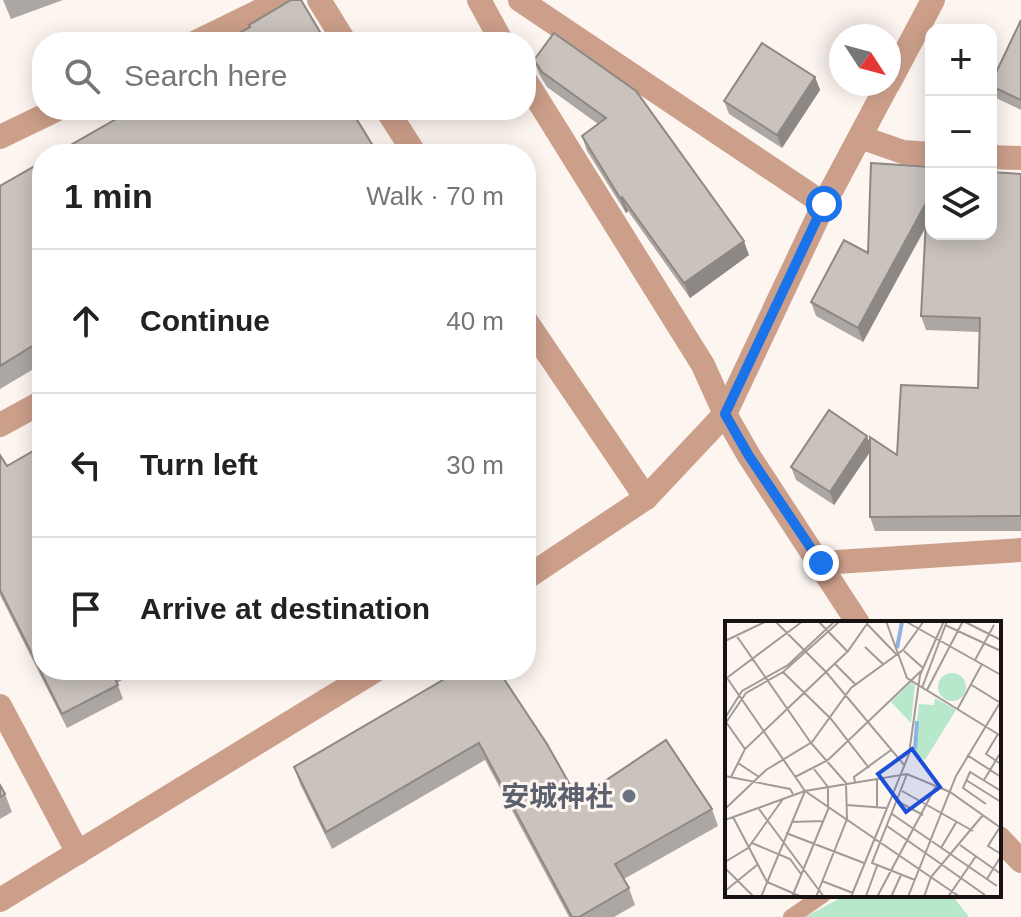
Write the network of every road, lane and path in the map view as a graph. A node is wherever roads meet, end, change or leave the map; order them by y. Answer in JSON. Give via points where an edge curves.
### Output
{"nodes":[{"id":1,"x":282,"y":0,"type":"edge"},
{"id":2,"x":319,"y":0,"type":"edge"},
{"id":3,"x":479,"y":0,"type":"edge"},
{"id":4,"x":520,"y":0,"type":"edge"},
{"id":5,"x":933,"y":0,"type":"edge"},
{"id":6,"x":216,"y":32,"type":"edge"},
{"id":7,"x":339,"y":32,"type":"edge"},
{"id":8,"x":497,"y":32,"type":"edge"},
{"id":9,"x":901,"y":60,"type":"edge"},
{"id":10,"x":882,"y":96,"type":"edge"},
{"id":11,"x":536,"y":97,"type":"edge"},
{"id":12,"x":35,"y":120,"type":"edge"},
{"id":13,"x":393,"y":120,"type":"edge"},
{"id":14,"x":0,"y":137,"type":"edge"},
{"id":15,"x":860,"y":137,"type":"junction"},
{"id":16,"x":409,"y":144,"type":"edge"},
{"id":17,"x":925,"y":154,"type":"edge"},
{"id":18,"x":997,"y":157,"type":"edge"},
{"id":19,"x":1021,"y":158,"type":"edge"},
{"id":20,"x":824,"y":204,"type":"junction"},
{"id":21,"x":536,"y":336,"type":"edge"},
{"id":22,"x":32,"y":407,"type":"edge"},
{"id":23,"x":725,"y":414,"type":"junction"},
{"id":24,"x":0,"y":425,"type":"edge"},
{"id":25,"x":646,"y":498,"type":"junction"},
{"id":26,"x":1021,"y":550,"type":"edge"},
{"id":27,"x":821,"y":563,"type":"junction"},
{"id":28,"x":536,"y":571,"type":"edge"},
{"id":29,"x":857,"y":621,"type":"edge"},
{"id":30,"x":360,"y":680,"type":"edge"},
{"id":31,"x":0,"y":706,"type":"edge"},
{"id":32,"x":1001,"y":840,"type":"edge"},
{"id":33,"x":78,"y":853,"type":"junction"},
{"id":34,"x":1021,"y":861,"type":"edge"},
{"id":35,"x":820,"y":897,"type":"edge"},
{"id":36,"x":0,"y":900,"type":"edge"},
{"id":37,"x":791,"y":917,"type":"edge"}],
"edges":[{"from":1,"to":6,"type":"street"},
{"from":2,"to":7,"type":"street"},
{"from":3,"to":8,"type":"street"},
{"from":4,"to":20,"type":"street"},
{"from":5,"to":9,"type":"street"},
{"from":10,"to":15,"type":"street"},
{"from":11,"to":23,"type":"street","via":[[703,365]]},
{"from":12,"to":14,"type":"street"},
{"from":13,"to":16,"type":"street"},
{"from":15,"to":17,"type":"street"},
{"from":15,"to":20,"type":"street"},
{"from":18,"to":19,"type":"street"},
{"from":20,"to":23,"type":"street"},
{"from":21,"to":25,"type":"street"},
{"from":22,"to":24,"type":"street"},
{"from":23,"to":25,"type":"street"},
{"from":23,"to":27,"type":"street"},
{"from":25,"to":28,"type":"street"},
{"from":26,"to":27,"type":"street"},
{"from":27,"to":29,"type":"street"},
{"from":30,"to":33,"type":"street"},
{"from":31,"to":33,"type":"street"},
{"from":32,"to":34,"type":"street"},
{"from":33,"to":36,"type":"street"},
{"from":35,"to":37,"type":"lane"}]}
